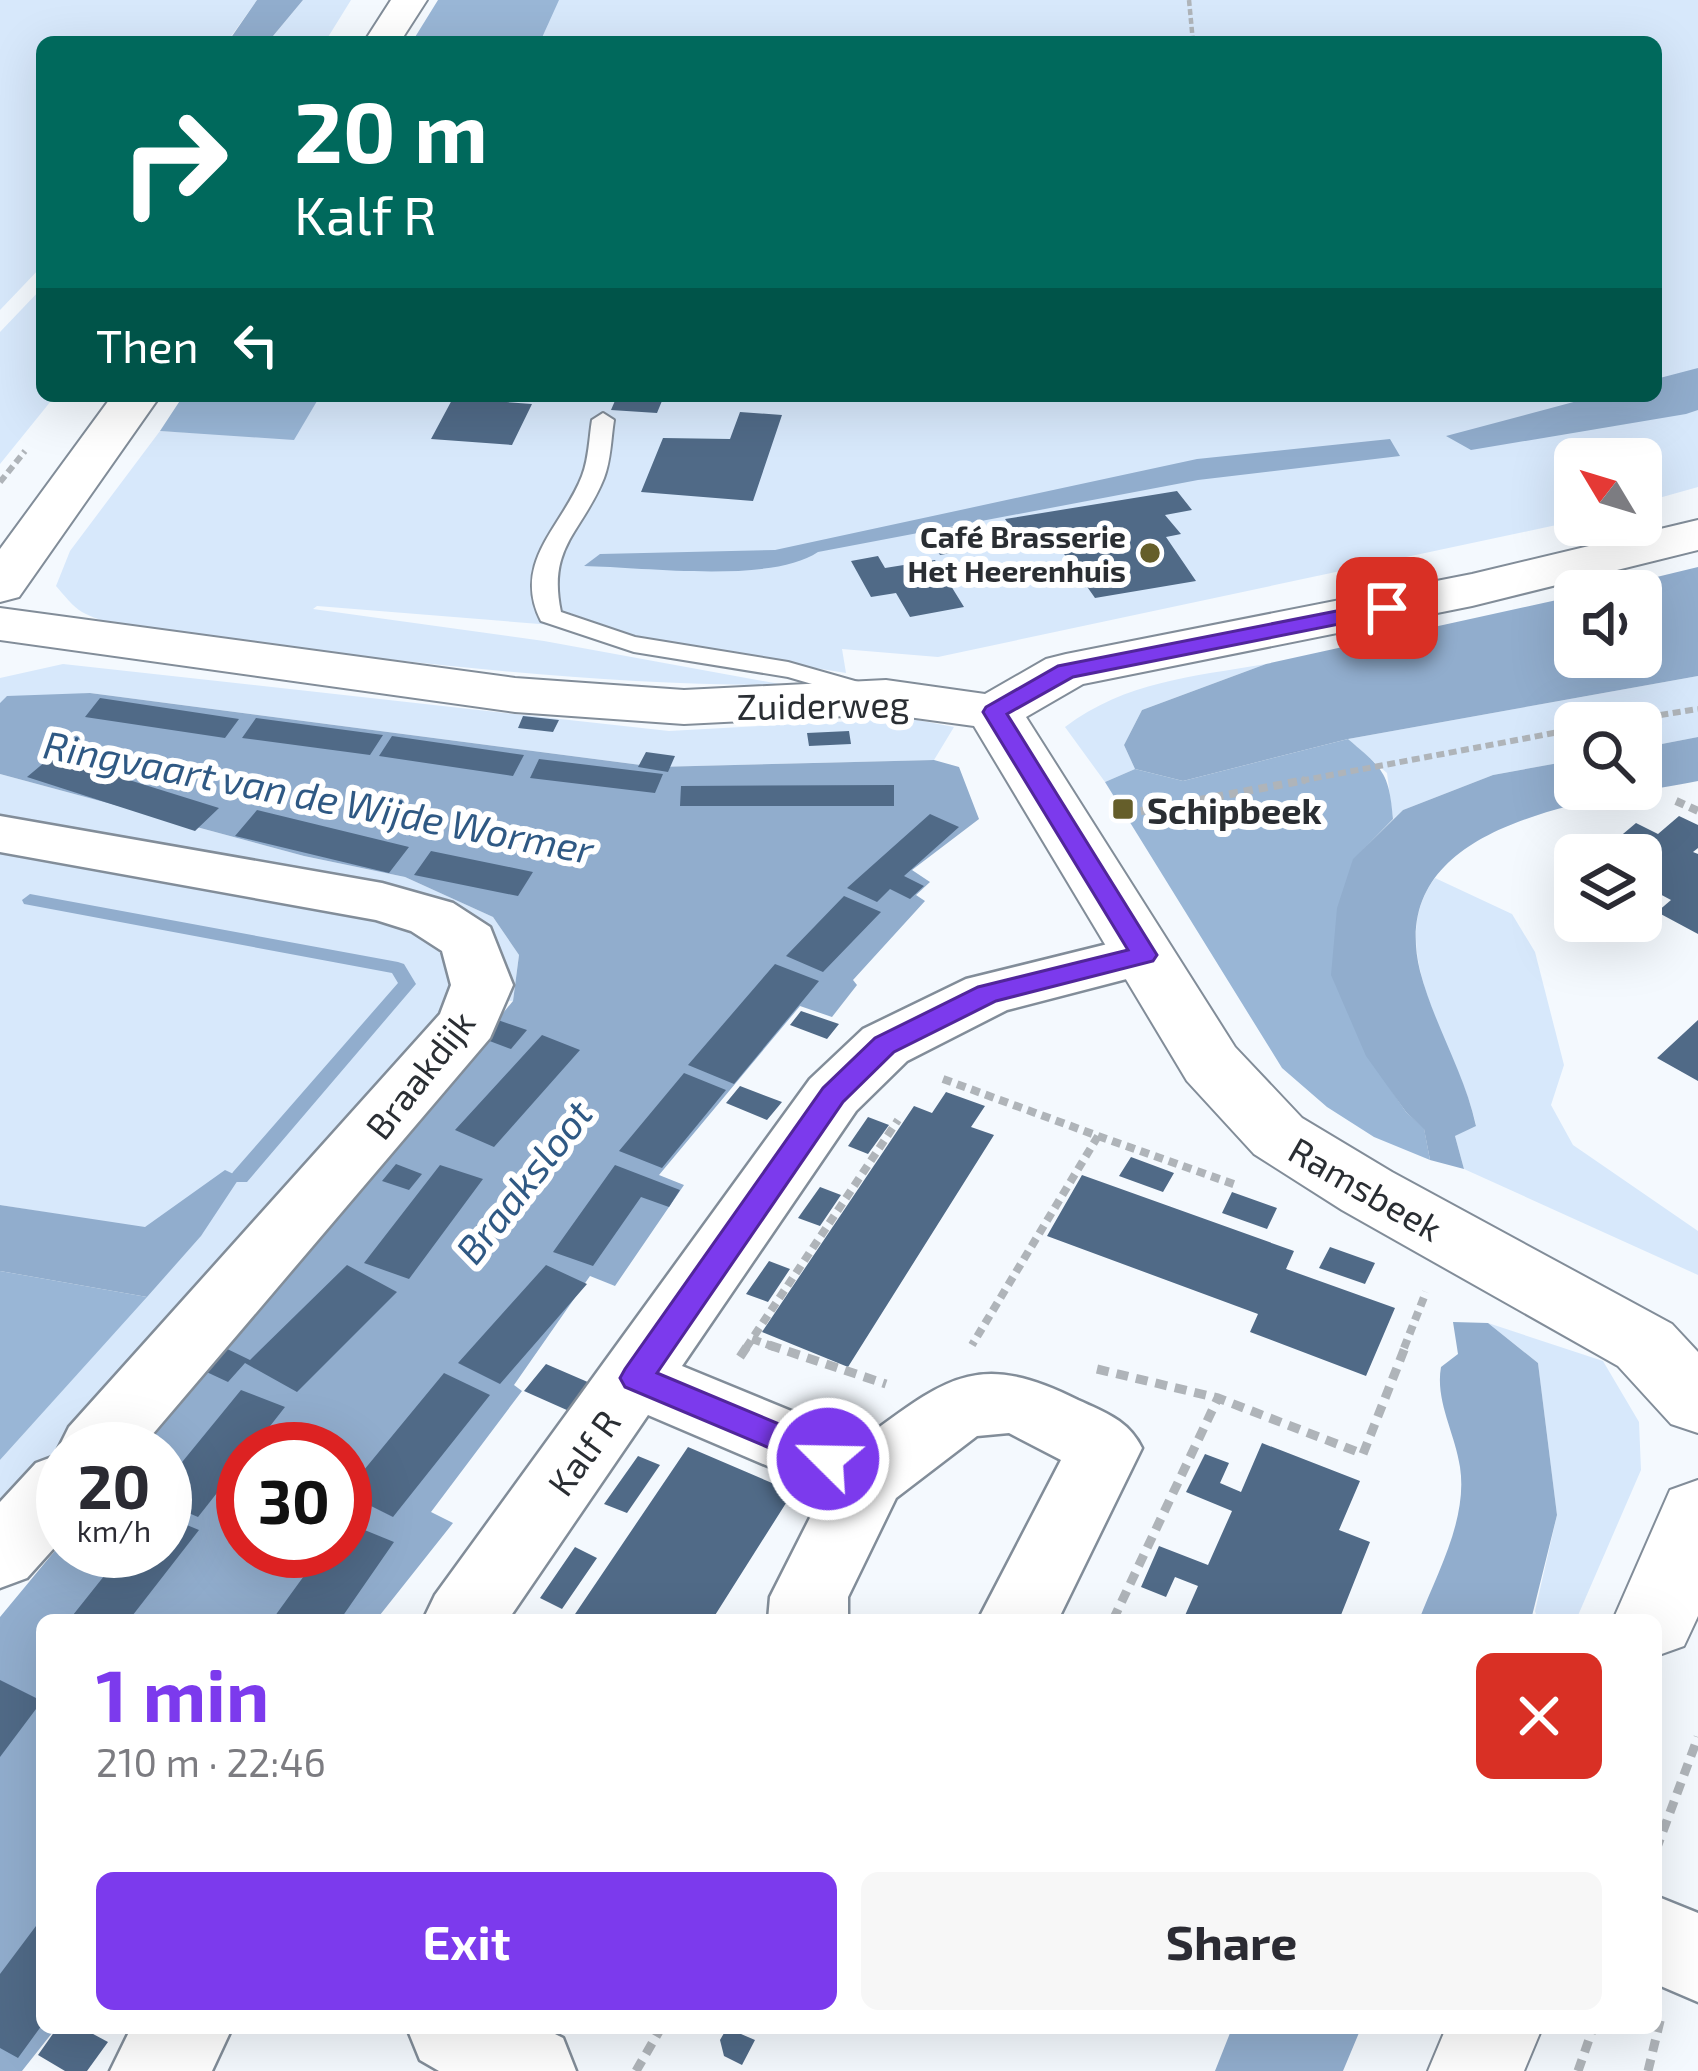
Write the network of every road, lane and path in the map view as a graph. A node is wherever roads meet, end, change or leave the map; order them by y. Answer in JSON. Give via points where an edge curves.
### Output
{"nodes":[{"id":1,"x":409,"y":0,"type":"edge"},
{"id":2,"x":1189,"y":0,"type":"edge"},
{"id":3,"x":386,"y":36,"type":"edge"},
{"id":4,"x":1192,"y":36,"type":"edge"},
{"id":5,"x":132,"y":402,"type":"edge"},
{"id":6,"x":602,"y":420,"type":"dead end"},
{"id":7,"x":1698,"y":535,"type":"edge"},
{"id":8,"x":0,"y":586,"type":"edge"},
{"id":9,"x":0,"y":624,"type":"edge"},
{"id":10,"x":886,"y":697,"type":"junction"},
{"id":11,"x":1698,"y":709,"type":"edge"},
{"id":12,"x":994,"y":712,"type":"junction"},
{"id":13,"x":1662,"y":715,"type":"edge"},
{"id":14,"x":1554,"y":733,"type":"edge"},
{"id":15,"x":1676,"y":800,"type":"dead end"},
{"id":16,"x":1698,"y":811,"type":"edge"},
{"id":17,"x":1066,"y":826,"type":"junction"},
{"id":18,"x":0,"y":834,"type":"edge"},
{"id":19,"x":1144,"y":955,"type":"junction"},
{"id":20,"x":907,"y":1060,"type":"junction"},
{"id":21,"x":1098,"y":1136,"type":"junction"},
{"id":22,"x":1248,"y":1190,"type":"dead end"},
{"id":23,"x":1431,"y":1280,"type":"dead end"},
{"id":24,"x":752,"y":1339,"type":"junction"},
{"id":25,"x":995,"y":1345,"type":"dead end"},
{"id":26,"x":1084,"y":1366,"type":"dead end"},
{"id":27,"x":966,"y":1374,"type":"junction"},
{"id":28,"x":636,"y":1378,"type":"junction"},
{"id":29,"x":1218,"y":1398,"type":"junction"},
{"id":30,"x":1698,"y":1402,"type":"edge"},
{"id":31,"x":706,"y":1407,"type":"junction"},
{"id":32,"x":119,"y":1422,"type":"edge"},
{"id":33,"x":869,"y":1476,"type":"junction"},
{"id":34,"x":1698,"y":1514,"type":"edge"},
{"id":35,"x":36,"y":1515,"type":"edge"},
{"id":36,"x":0,"y":1555,"type":"edge"},
{"id":37,"x":467,"y":1614,"type":"edge"},
{"id":38,"x":808,"y":1614,"type":"edge"},
{"id":39,"x":1021,"y":1614,"type":"edge"},
{"id":40,"x":1115,"y":1614,"type":"edge"},
{"id":41,"x":1657,"y":1614,"type":"edge"},
{"id":42,"x":1698,"y":1737,"type":"edge"},
{"id":43,"x":1662,"y":1834,"type":"edge"},
{"id":44,"x":1662,"y":1942,"type":"edge"},
{"id":45,"x":1698,"y":1958,"type":"edge"},
{"id":46,"x":183,"y":2034,"type":"edge"},
{"id":47,"x":463,"y":2034,"type":"edge"},
{"id":48,"x":658,"y":2034,"type":"edge"},
{"id":49,"x":1491,"y":2034,"type":"edge"},
{"id":50,"x":1591,"y":2034,"type":"edge"},
{"id":51,"x":156,"y":2071,"type":"edge"},
{"id":52,"x":530,"y":2071,"type":"edge"},
{"id":53,"x":636,"y":2071,"type":"edge"},
{"id":54,"x":1476,"y":2071,"type":"edge"},
{"id":55,"x":1578,"y":2071,"type":"edge"}],
"edges":[{"from":1,"to":3,"type":"main road"},
{"from":2,"to":4,"type":"path"},
{"from":5,"to":8,"type":"main road"},
{"from":6,"to":10,"type":"lane","via":[[594,476],[544,557],[550,616],[597,638],[778,667]]},
{"from":7,"to":12,"type":"main road","via":[[1472,590],[1066,671]]},
{"from":9,"to":10,"type":"main road","name":"Zuiderweg","via":[[515,695],[684,707]]},
{"from":10,"to":12,"type":"main road","name":"Zuiderweg"},
{"from":11,"to":13,"type":"path"},
{"from":12,"to":17,"type":"main road","name":"Ramsbeek"},
{"from":14,"to":17,"type":"path"},
{"from":15,"to":16,"type":"path"},
{"from":17,"to":19,"type":"main road","name":"Ramsbeek"},
{"from":18,"to":32,"type":"street","name":"Braakdijk","via":[[433,917],[469,940],[482,985],[468,1023]]},
{"from":19,"to":20,"type":"street","name":"Kalf R","via":[[988,994]]},
{"from":19,"to":30,"type":"main road","name":"Ramsbeek","via":[[1211,1064],[1278,1136],[1645,1345]]},
{"from":20,"to":21,"type":"path"},
{"from":20,"to":24,"type":"path"},
{"from":20,"to":28,"type":"street","name":"Kalf R","via":[[833,1095]]},
{"from":21,"to":22,"type":"path"},
{"from":21,"to":27,"type":"path"},
{"from":23,"to":29,"type":"path","via":[[1363,1454]]},
{"from":24,"to":27,"type":"path"},
{"from":24,"to":31,"type":"path"},
{"from":25,"to":27,"type":"path"},
{"from":26,"to":29,"type":"path"},
{"from":27,"to":33,"type":"street"},
{"from":27,"to":39,"type":"street","via":[[1106,1448]]},
{"from":28,"to":31,"type":"street"},
{"from":28,"to":37,"type":"street","name":"Kalf R"},
{"from":29,"to":40,"type":"path"},
{"from":31,"to":33,"type":"street"},
{"from":33,"to":38,"type":"street","via":[[809,1597]]},
{"from":34,"to":41,"type":"main road"},
{"from":35,"to":36,"type":"street"},
{"from":42,"to":43,"type":"path"},
{"from":44,"to":45,"type":"street"},
{"from":46,"to":51,"type":"street"},
{"from":47,"to":52,"type":"street"},
{"from":48,"to":53,"type":"path"},
{"from":49,"to":54,"type":"main road"},
{"from":50,"to":55,"type":"path"}]}
